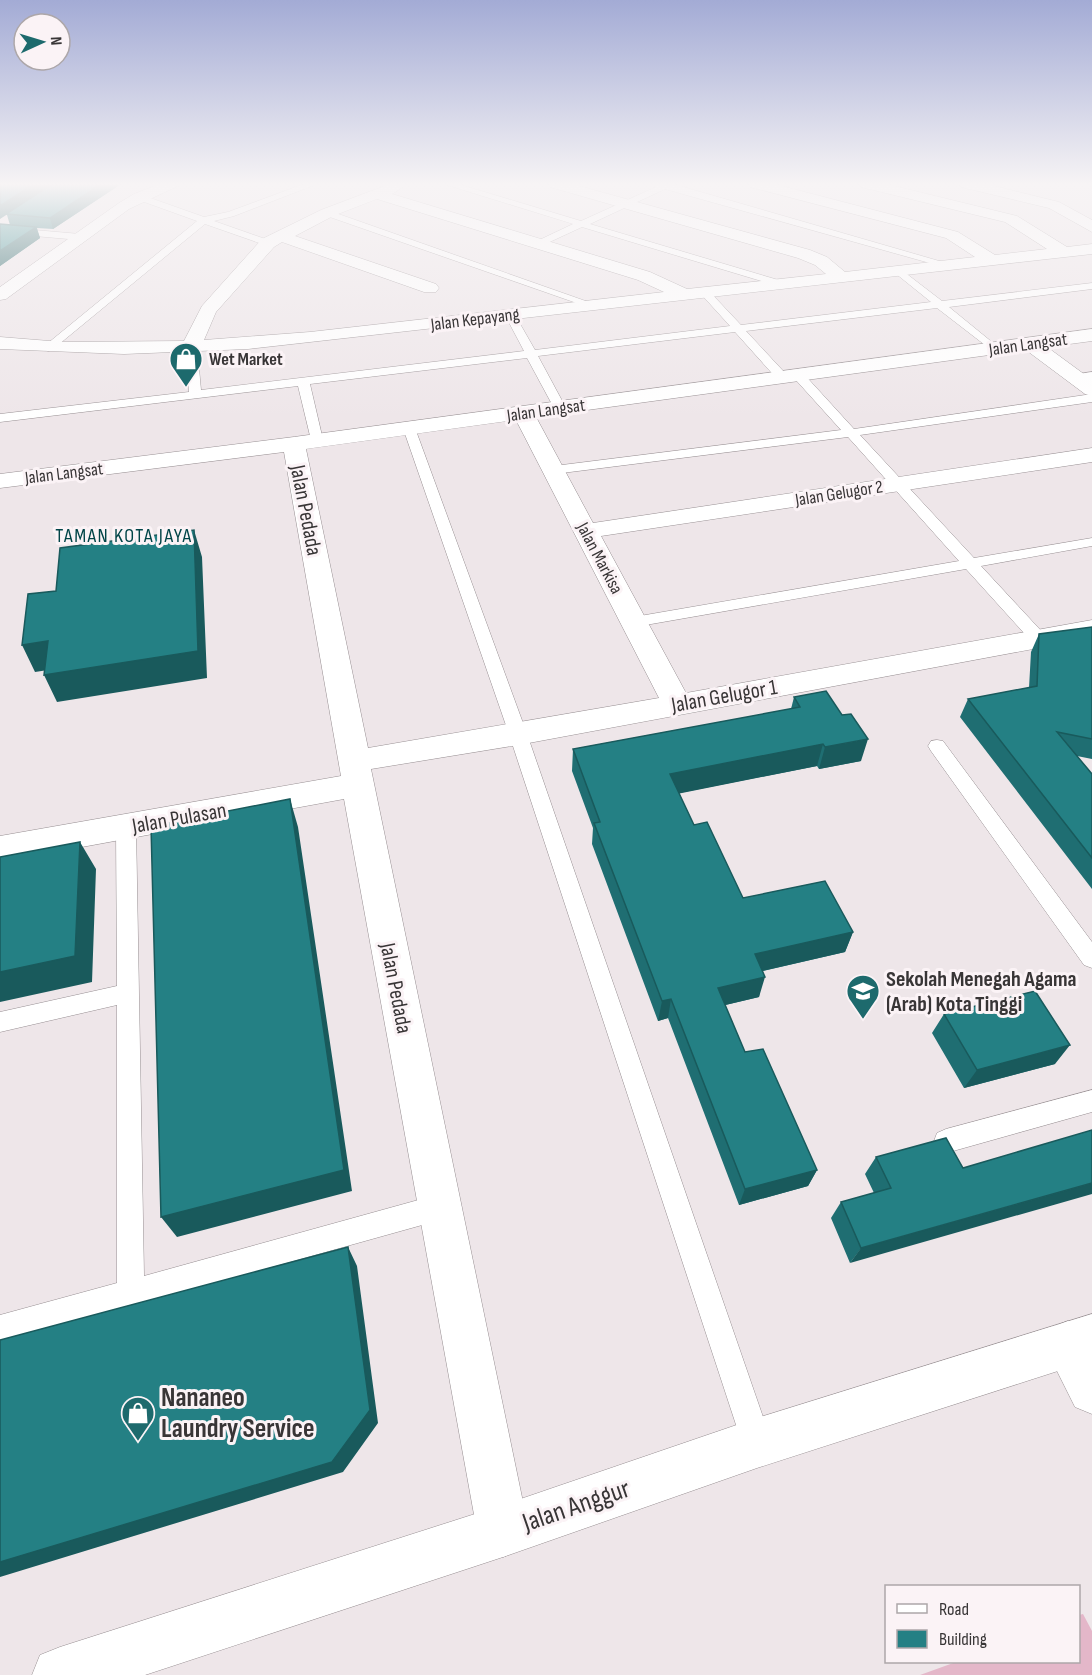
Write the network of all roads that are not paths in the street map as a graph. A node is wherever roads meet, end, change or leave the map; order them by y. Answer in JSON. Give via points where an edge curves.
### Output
{"nodes":[{"id":1,"x":45,"y":262,"type":"edge"},
{"id":2,"x":153,"y":262,"type":"edge"},
{"id":3,"x":252,"y":262,"type":"edge"},
{"id":4,"x":348,"y":262,"type":"edge"},
{"id":5,"x":469,"y":262,"type":"edge"},
{"id":6,"x":598,"y":262,"type":"edge"},
{"id":7,"x":709,"y":262,"type":"edge"},
{"id":8,"x":822,"y":262,"type":"edge"},
{"id":9,"x":938,"y":262,"type":"edge"},
{"id":10,"x":973,"y":262,"type":"edge"},
{"id":11,"x":948,"y":265,"type":"junction"},
{"id":12,"x":899,"y":271,"type":"junction"},
{"id":13,"x":841,"y":277,"type":"junction"},
{"id":14,"x":781,"y":284,"type":"junction"},
{"id":15,"x":1092,"y":286,"type":"edge"},
{"id":16,"x":430,"y":288,"type":"dead end"},
{"id":17,"x":705,"y":293,"type":"junction"},
{"id":18,"x":0,"y":294,"type":"edge"},
{"id":19,"x":686,"y":295,"type":"junction"},
{"id":20,"x":941,"y":304,"type":"junction"},
{"id":21,"x":592,"y":305,"type":"junction"},
{"id":22,"x":510,"y":315,"type":"junction"},
{"id":23,"x":738,"y":329,"type":"junction"},
{"id":24,"x":1092,"y":335,"type":"edge"},
{"id":25,"x":0,"y":343,"type":"edge"},
{"id":26,"x":1031,"y":344,"type":"junction"},
{"id":27,"x":191,"y":347,"type":"junction"},
{"id":28,"x":48,"y":348,"type":"junction"},
{"id":29,"x":994,"y":349,"type":"junction"},
{"id":30,"x":532,"y":355,"type":"junction"},
{"id":31,"x":790,"y":376,"type":"junction"},
{"id":32,"x":303,"y":381,"type":"junction"},
{"id":33,"x":1087,"y":381,"type":"edge"},
{"id":34,"x":195,"y":394,"type":"junction"},
{"id":35,"x":1092,"y":398,"type":"edge"},
{"id":36,"x":560,"y":408,"type":"junction"},
{"id":37,"x":524,"y":412,"type":"junction"},
{"id":38,"x":0,"y":418,"type":"edge"},
{"id":39,"x":409,"y":428,"type":"junction"},
{"id":40,"x":851,"y":434,"type":"junction"},
{"id":41,"x":306,"y":442,"type":"junction"},
{"id":42,"x":1092,"y":455,"type":"edge"},
{"id":43,"x":554,"y":470,"type":"junction"},
{"id":44,"x":0,"y":481,"type":"edge"},
{"id":45,"x":897,"y":484,"type":"junction"},
{"id":46,"x":586,"y":531,"type":"junction"},
{"id":47,"x":1092,"y":542,"type":"edge"},
{"id":48,"x":970,"y":563,"type":"junction"},
{"id":49,"x":634,"y":622,"type":"junction"},
{"id":50,"x":1092,"y":629,"type":"edge"},
{"id":51,"x":1039,"y":639,"type":"junction"},
{"id":52,"x":676,"y":704,"type":"junction"},
{"id":53,"x":518,"y":734,"type":"junction"},
{"id":54,"x":937,"y":746,"type":"dead end"},
{"id":55,"x":356,"y":773,"type":"junction"},
{"id":56,"x":126,"y":826,"type":"junction"},
{"id":57,"x":0,"y":849,"type":"edge"},
{"id":58,"x":1092,"y":958,"type":"edge"},
{"id":59,"x":128,"y":993,"type":"junction"},
{"id":60,"x":0,"y":1022,"type":"edge"},
{"id":61,"x":1092,"y":1101,"type":"edge"},
{"id":62,"x":946,"y":1141,"type":"edge"},
{"id":63,"x":440,"y":1207,"type":"junction"},
{"id":64,"x":131,"y":1293,"type":"junction"},
{"id":65,"x":0,"y":1329,"type":"edge"},
{"id":66,"x":1080,"y":1341,"type":"edge"},
{"id":67,"x":1092,"y":1390,"type":"edge"},
{"id":68,"x":757,"y":1443,"type":"junction"},
{"id":69,"x":503,"y":1531,"type":"junction"},
{"id":70,"x":130,"y":1664,"type":"edge"},
{"id":71,"x":60,"y":1675,"type":"edge"}],
"edges":[{"from":1,"to":18,"type":"street"},
{"from":2,"to":28,"type":"lane"},
{"from":3,"to":27,"type":"street","via":[[208,310]]},
{"from":4,"to":16,"type":"street"},
{"from":5,"to":21,"type":"lane"},
{"from":6,"to":19,"type":"street","via":[[644,276]]},
{"from":7,"to":14,"type":"lane"},
{"from":8,"to":13,"type":"street"},
{"from":9,"to":11,"type":"lane"},
{"from":10,"to":11,"type":"street","name":"Jalan Kepayang"},
{"from":11,"to":12,"type":"street","name":"Jalan Kepayang"},
{"from":12,"to":13,"type":"street","name":"Jalan Kepayang"},
{"from":12,"to":20,"type":"lane"},
{"from":13,"to":14,"type":"street","name":"Jalan Kepayang"},
{"from":14,"to":17,"type":"street","name":"Jalan Kepayang"},
{"from":15,"to":20,"type":"lane"},
{"from":17,"to":19,"type":"street","name":"Jalan Kepayang"},
{"from":17,"to":23,"type":"lane"},
{"from":19,"to":21,"type":"street","name":"Jalan Kepayang"},
{"from":20,"to":23,"type":"lane"},
{"from":20,"to":29,"type":"lane"},
{"from":21,"to":22,"type":"street","name":"Jalan Kepayang"},
{"from":22,"to":27,"type":"street","name":"Jalan Kepayang"},
{"from":22,"to":30,"type":"lane"},
{"from":23,"to":30,"type":"lane"},
{"from":23,"to":31,"type":"lane"},
{"from":24,"to":26,"type":"street","name":"Jalan Langsat"},
{"from":25,"to":28,"type":"street","name":"Jalan Kepayang"},
{"from":26,"to":29,"type":"street","name":"Jalan Langsat"},
{"from":26,"to":33,"type":"street"},
{"from":27,"to":28,"type":"street","name":"Jalan Kepayang"},
{"from":27,"to":34,"type":"lane"},
{"from":29,"to":31,"type":"street","name":"Jalan Langsat"},
{"from":30,"to":32,"type":"lane"},
{"from":30,"to":36,"type":"lane"},
{"from":31,"to":36,"type":"street","name":"Jalan Langsat"},
{"from":31,"to":40,"type":"lane"},
{"from":32,"to":34,"type":"lane"},
{"from":32,"to":41,"type":"lane"},
{"from":34,"to":38,"type":"lane"},
{"from":35,"to":40,"type":"lane"},
{"from":36,"to":37,"type":"street","name":"Jalan Langsat"},
{"from":37,"to":39,"type":"street","name":"Jalan Langsat"},
{"from":37,"to":43,"type":"street","name":"Jalan Markisa"},
{"from":39,"to":41,"type":"street","name":"Jalan Langsat"},
{"from":39,"to":53,"type":"lane"},
{"from":40,"to":43,"type":"lane"},
{"from":40,"to":45,"type":"lane"},
{"from":41,"to":44,"type":"street","name":"Jalan Langsat"},
{"from":41,"to":55,"type":"street","name":"Jalan Pedada"},
{"from":42,"to":45,"type":"street","name":"Jalan Gelugor 2"},
{"from":43,"to":46,"type":"street","name":"Jalan Markisa"},
{"from":45,"to":46,"type":"street","name":"Jalan Gelugor 2"},
{"from":45,"to":48,"type":"lane"},
{"from":46,"to":49,"type":"street","name":"Jalan Markisa"},
{"from":47,"to":48,"type":"lane"},
{"from":48,"to":49,"type":"lane"},
{"from":48,"to":51,"type":"lane"},
{"from":49,"to":52,"type":"street","name":"Jalan Markisa"},
{"from":50,"to":51,"type":"street","name":"Jalan Gelugor 1"},
{"from":51,"to":52,"type":"street","name":"Jalan Gelugor 1"},
{"from":52,"to":53,"type":"street","name":"Jalan Gelugor 1"},
{"from":53,"to":55,"type":"street","name":"Jalan Gelugor 1"},
{"from":53,"to":68,"type":"lane"},
{"from":54,"to":58,"type":"lane"},
{"from":55,"to":56,"type":"street","name":"Jalan Pulasan"},
{"from":55,"to":63,"type":"street","name":"Jalan Pedada"},
{"from":56,"to":57,"type":"street","name":"Jalan Pulasan"},
{"from":56,"to":59,"type":"lane"},
{"from":59,"to":60,"type":"lane"},
{"from":59,"to":64,"type":"lane"},
{"from":61,"to":62,"type":"lane"},
{"from":63,"to":64,"type":"lane"},
{"from":63,"to":69,"type":"street","name":"Jalan Pedada"},
{"from":64,"to":65,"type":"lane"},
{"from":66,"to":67,"type":"street"},
{"from":66,"to":68,"type":"street","name":"Jalan Anggur"},
{"from":68,"to":69,"type":"street","name":"Jalan Anggur"},
{"from":69,"to":70,"type":"street","name":"Jalan Anggur"},
{"from":70,"to":71,"type":"street","name":"Jalan Anggur"}]}
